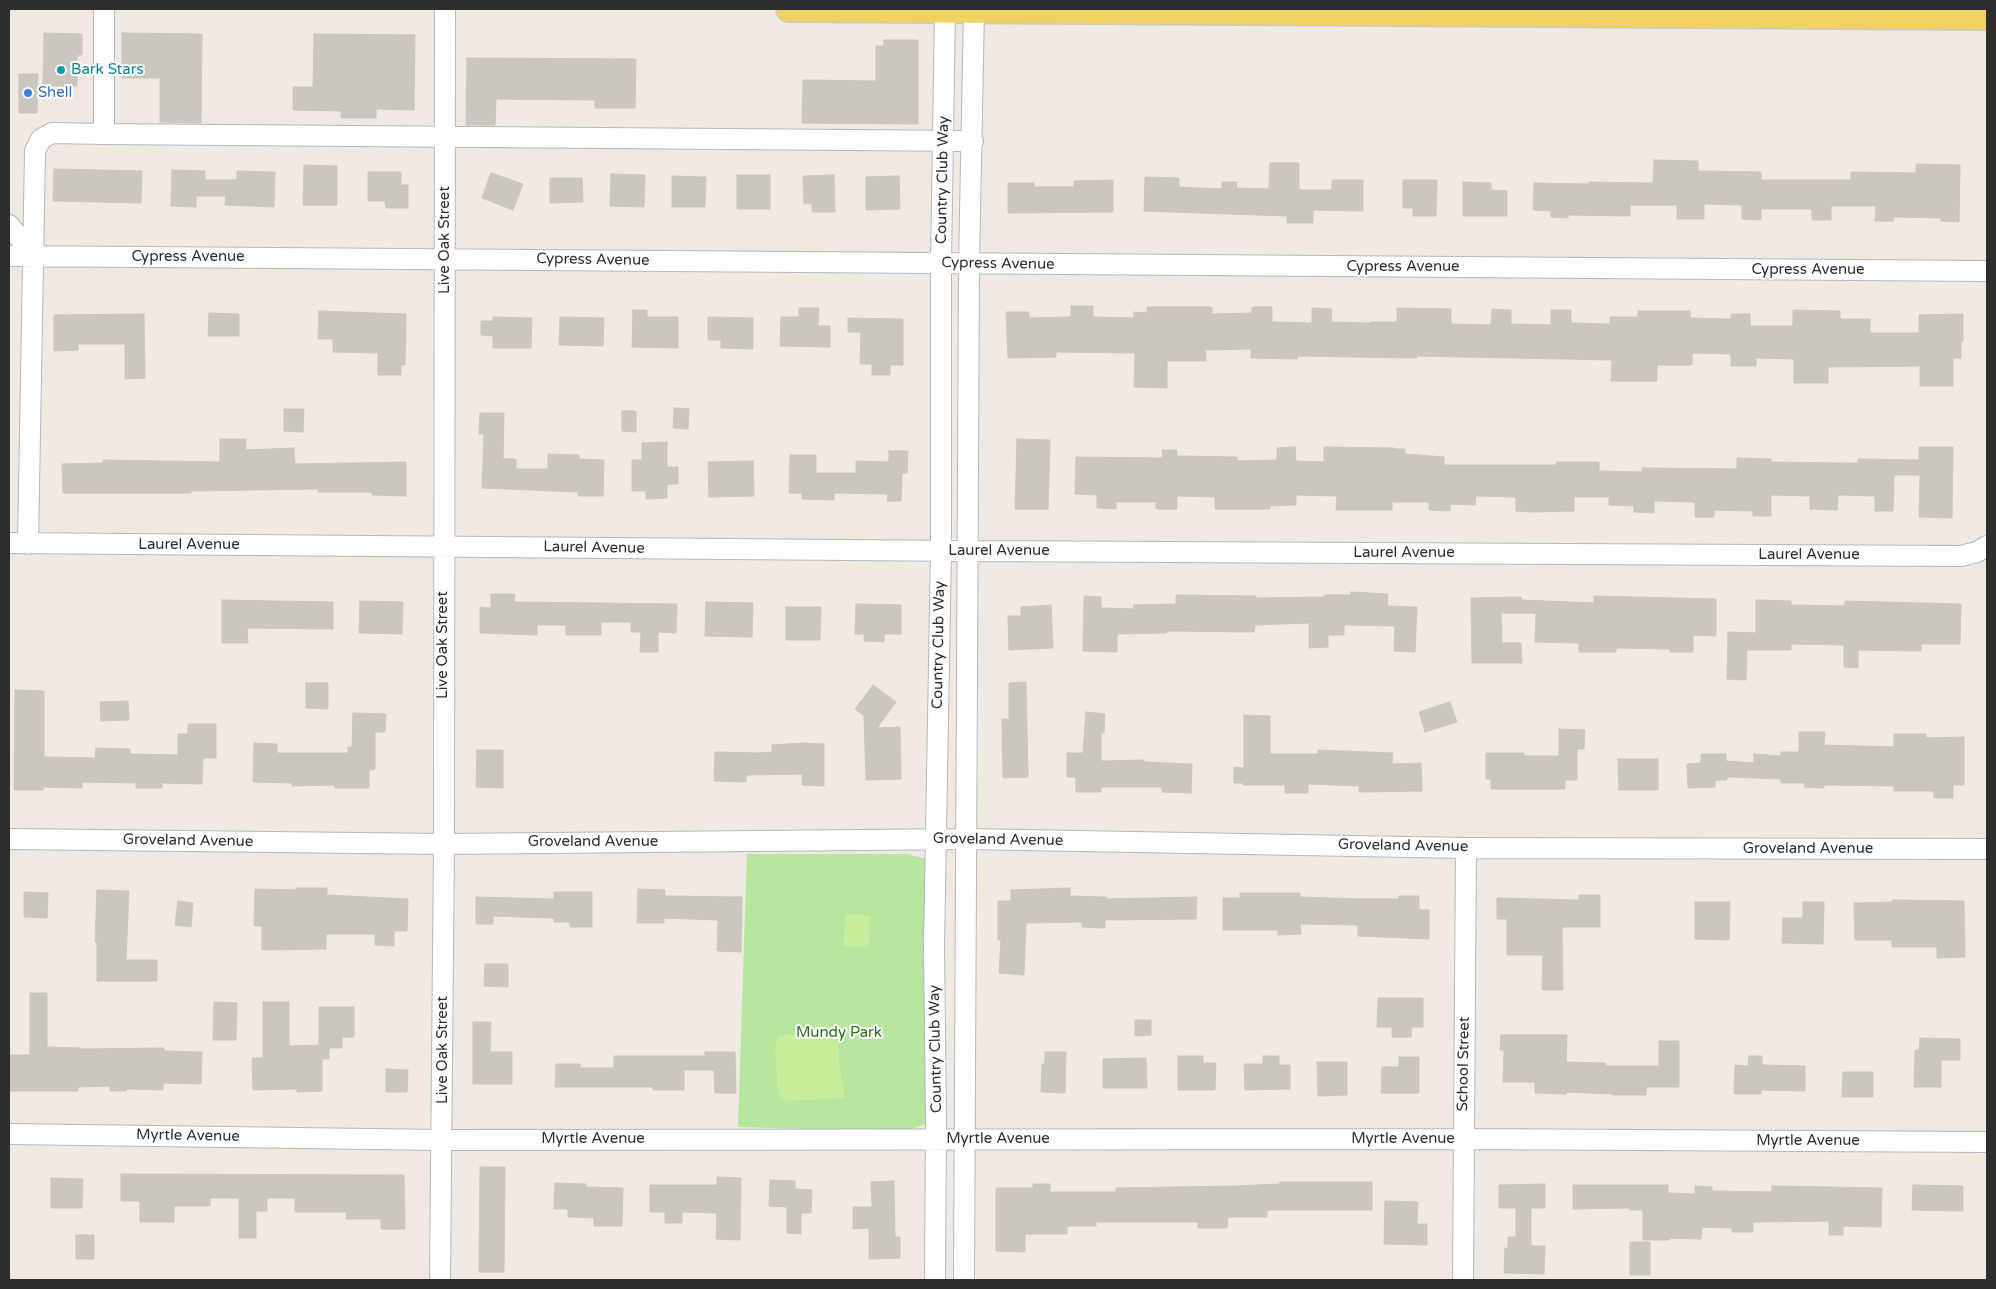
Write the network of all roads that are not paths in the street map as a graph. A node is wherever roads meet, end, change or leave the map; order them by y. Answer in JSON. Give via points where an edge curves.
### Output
{"nodes":[{"id":1,"x":104,"y":9,"type":"edge"},
{"id":2,"x":445,"y":9,"type":"edge"},
{"id":3,"x":789,"y":9,"type":"edge"},
{"id":4,"x":974,"y":9,"type":"edge"},
{"id":5,"x":945,"y":10,"type":"edge"},
{"id":6,"x":1483,"y":11,"type":"edge"},
{"id":7,"x":1987,"y":17,"type":"edge"},
{"id":8,"x":104,"y":134,"type":"junction"},
{"id":9,"x":444,"y":135,"type":"junction"},
{"id":10,"x":944,"y":141,"type":"junction"},
{"id":11,"x":973,"y":141,"type":"junction"},
{"id":12,"x":9,"y":225,"type":"edge"},
{"id":13,"x":9,"y":256,"type":"edge"},
{"id":14,"x":34,"y":256,"type":"junction"},
{"id":15,"x":445,"y":258,"type":"junction"},
{"id":16,"x":941,"y":264,"type":"junction"},
{"id":17,"x":969,"y":264,"type":"junction"},
{"id":18,"x":1987,"y":271,"type":"edge"},
{"id":19,"x":18,"y":544,"type":"edge"},
{"id":20,"x":1987,"y":546,"type":"edge"},
{"id":21,"x":443,"y":547,"type":"junction"},
{"id":22,"x":941,"y":551,"type":"junction"},
{"id":23,"x":968,"y":552,"type":"junction"},
{"id":24,"x":9,"y":839,"type":"edge"},
{"id":25,"x":936,"y":840,"type":"junction"},
{"id":26,"x":967,"y":840,"type":"junction"},
{"id":27,"x":444,"y":844,"type":"junction"},
{"id":28,"x":1466,"y":848,"type":"junction"},
{"id":29,"x":1987,"y":849,"type":"edge"},
{"id":30,"x":935,"y":965,"type":"junction"},
{"id":31,"x":966,"y":965,"type":"junction"},
{"id":32,"x":9,"y":1134,"type":"edge"},
{"id":33,"x":936,"y":1139,"type":"junction"},
{"id":34,"x":965,"y":1139,"type":"junction"},
{"id":35,"x":1463,"y":1139,"type":"junction"},
{"id":36,"x":442,"y":1140,"type":"junction"},
{"id":37,"x":1987,"y":1142,"type":"edge"},
{"id":38,"x":440,"y":1280,"type":"edge"},
{"id":39,"x":935,"y":1280,"type":"edge"},
{"id":40,"x":964,"y":1280,"type":"edge"},
{"id":41,"x":1462,"y":1280,"type":"edge"}],
"edges":[{"from":1,"to":8,"type":"street"},
{"from":2,"to":9,"type":"street","name":"Live Oak Street"},
{"from":3,"to":5,"type":"main road"},
{"from":4,"to":5,"type":"main road"},
{"from":4,"to":6,"type":"main road"},
{"from":4,"to":11,"type":"street","name":"Country Club Way"},
{"from":5,"to":10,"type":"street","name":"Country Club Way"},
{"from":6,"to":7,"type":"main road"},
{"from":8,"to":9,"type":"street"},
{"from":8,"to":14,"type":"street","via":[[52,133],[38,143],[34,156]]},
{"from":9,"to":10,"type":"street"},
{"from":9,"to":15,"type":"street","name":"Live Oak Street"},
{"from":10,"to":11,"type":"street"},
{"from":10,"to":16,"type":"street","name":"Country Club Way"},
{"from":11,"to":17,"type":"street","name":"Country Club Way"},
{"from":12,"to":14,"type":"street"},
{"from":13,"to":14,"type":"street","name":"Cypress Avenue"},
{"from":14,"to":15,"type":"street","name":"Cypress Avenue"},
{"from":14,"to":19,"type":"street"},
{"from":15,"to":16,"type":"street","name":"Cypress Avenue"},
{"from":15,"to":21,"type":"street","name":"Live Oak Street"},
{"from":16,"to":17,"type":"street","name":"Cypress Avenue"},
{"from":16,"to":22,"type":"street","name":"Country Club Way"},
{"from":17,"to":18,"type":"street","name":"Cypress Avenue"},
{"from":17,"to":23,"type":"street","name":"Country Club Way"},
{"from":19,"to":21,"type":"street","name":"Laurel Avenue"},
{"from":20,"to":23,"type":"street","name":"Laurel Avenue","via":[[1961,556]]},
{"from":21,"to":22,"type":"street","name":"Laurel Avenue"},
{"from":21,"to":27,"type":"street","name":"Live Oak Street"},
{"from":22,"to":23,"type":"street","name":"Laurel Avenue"},
{"from":22,"to":25,"type":"street","name":"Country Club Way"},
{"from":23,"to":26,"type":"street","name":"Country Club Way"},
{"from":24,"to":27,"type":"street","name":"Groveland Avenue"},
{"from":25,"to":26,"type":"street","name":"Groveland Avenue"},
{"from":25,"to":27,"type":"street","name":"Groveland Avenue"},
{"from":25,"to":30,"type":"street","name":"Country Club Way"},
{"from":26,"to":28,"type":"street","name":"Groveland Avenue"},
{"from":26,"to":31,"type":"street","name":"Country Club Way"},
{"from":27,"to":36,"type":"street","name":"Live Oak Street"},
{"from":28,"to":29,"type":"street","name":"Groveland Avenue"},
{"from":28,"to":35,"type":"street","name":"School Street"},
{"from":30,"to":31,"type":"street"},
{"from":30,"to":33,"type":"street","name":"Country Club Way"},
{"from":31,"to":34,"type":"street","name":"Country Club Way"},
{"from":32,"to":36,"type":"street","name":"Myrtle Avenue"},
{"from":33,"to":34,"type":"street","name":"Myrtle Avenue"},
{"from":33,"to":36,"type":"street","name":"Myrtle Avenue"},
{"from":33,"to":39,"type":"street","name":"Country Club Way"},
{"from":34,"to":35,"type":"street","name":"Myrtle Avenue"},
{"from":34,"to":40,"type":"street","name":"Country Club Way"},
{"from":35,"to":37,"type":"street","name":"Myrtle Avenue"},
{"from":35,"to":41,"type":"street","name":"School Street"},
{"from":36,"to":38,"type":"street","name":"Live Oak Street"}]}
